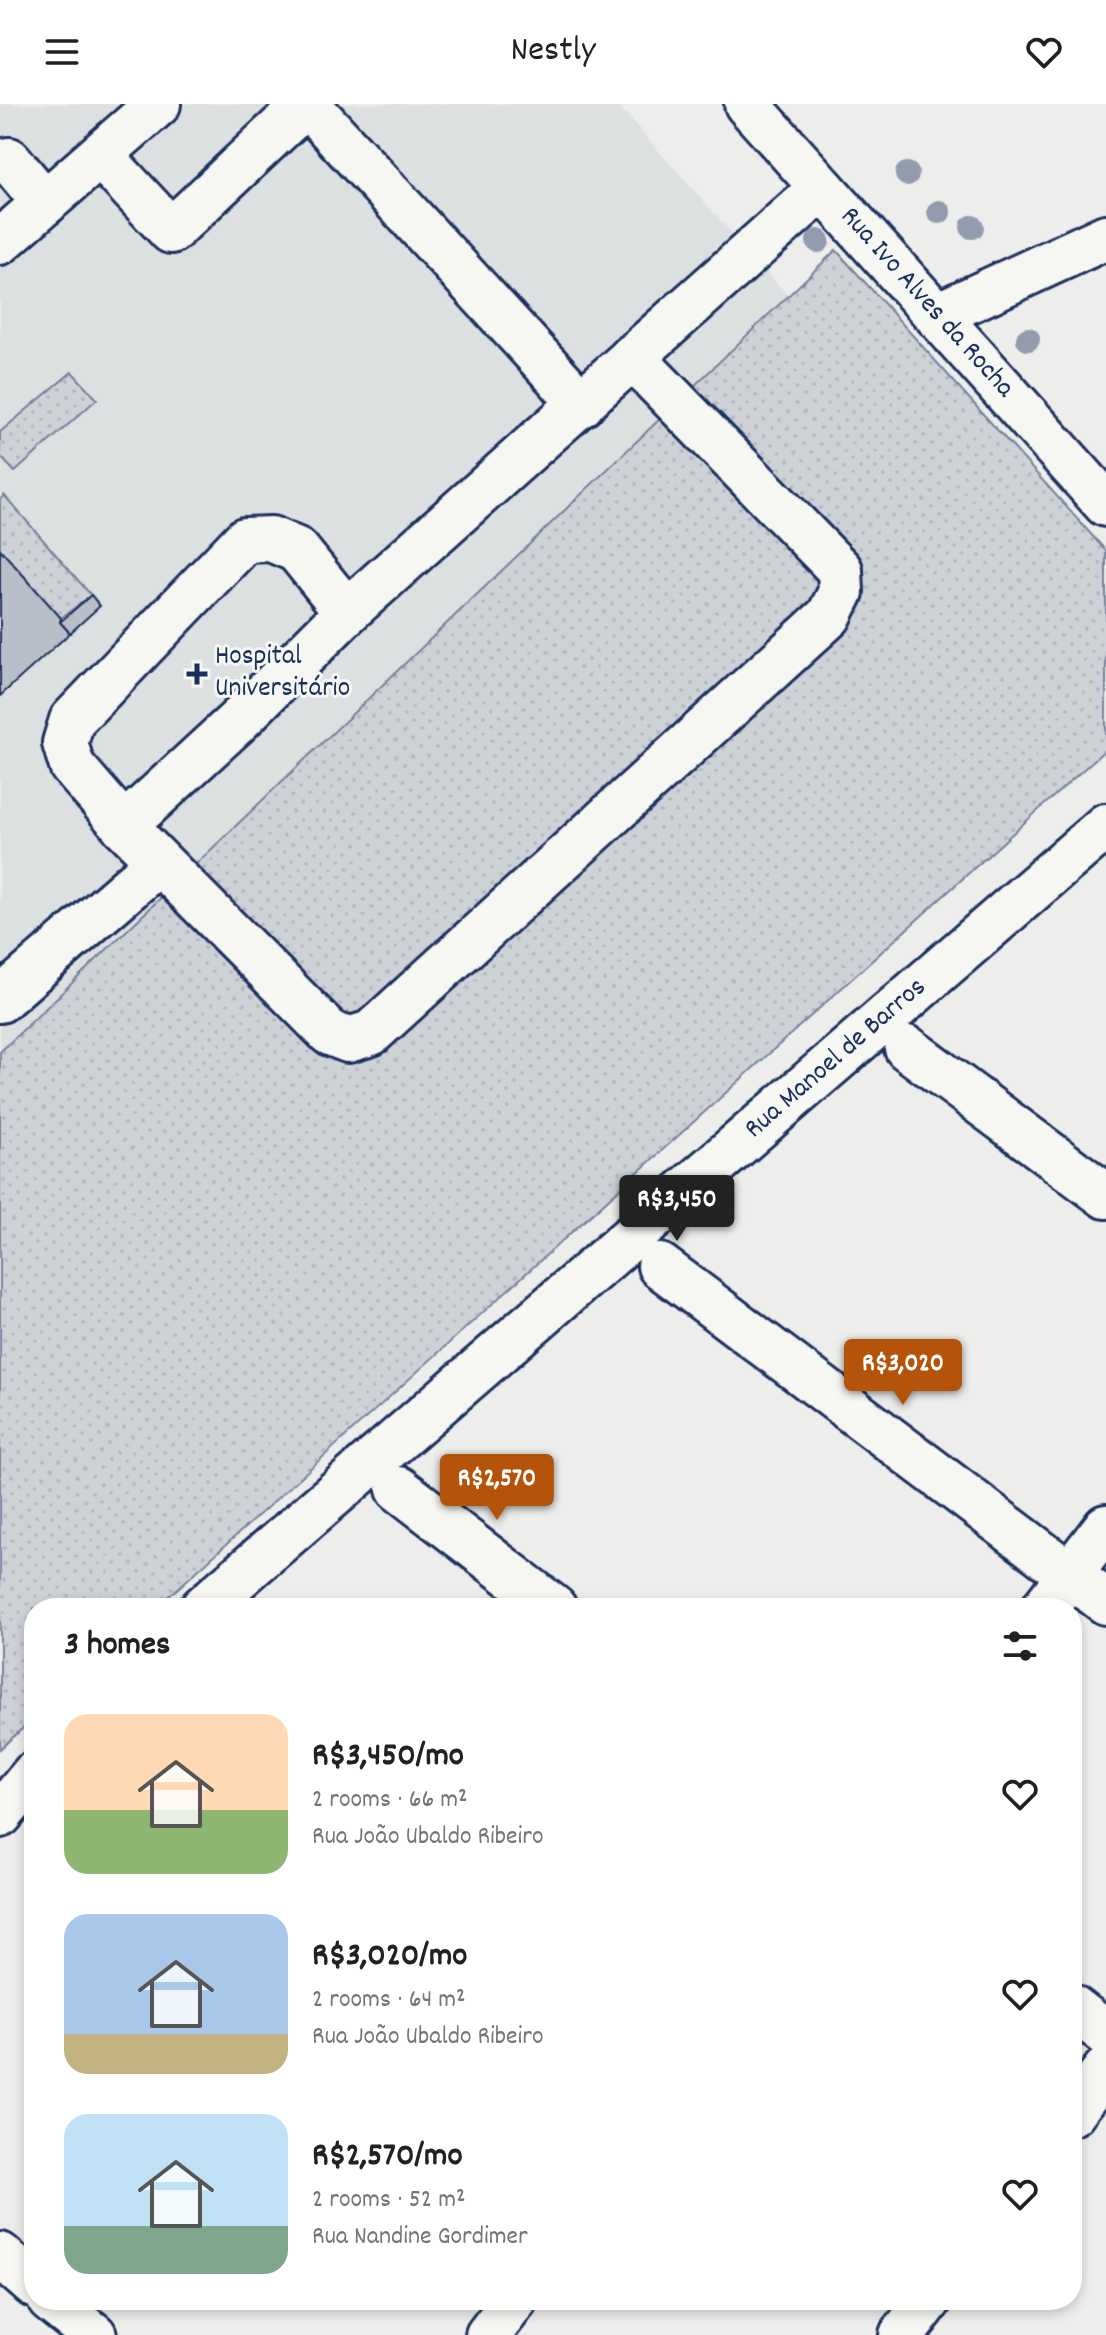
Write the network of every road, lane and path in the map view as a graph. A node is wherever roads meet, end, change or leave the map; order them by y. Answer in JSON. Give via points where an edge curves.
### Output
{"nodes":[{"id":1,"x":158,"y":104,"type":"edge"},
{"id":2,"x":307,"y":104,"type":"edge"},
{"id":3,"x":747,"y":104,"type":"edge"},
{"id":4,"x":100,"y":155,"type":"junction"},
{"id":5,"x":9,"y":160,"type":"dead end"},
{"id":6,"x":822,"y":188,"type":"junction"},
{"id":7,"x":45,"y":203,"type":"junction"},
{"id":8,"x":1106,"y":237,"type":"edge"},
{"id":9,"x":0,"y":242,"type":"edge"},
{"id":10,"x":937,"y":315,"type":"junction"},
{"id":11,"x":632,"y":357,"type":"junction"},
{"id":12,"x":582,"y":404,"type":"junction"},
{"id":13,"x":1106,"y":504,"type":"edge"},
{"id":14,"x":347,"y":612,"type":"junction"},
{"id":15,"x":124,"y":826,"type":"junction"},
{"id":16,"x":1106,"y":826,"type":"edge"},
{"id":17,"x":159,"y":862,"type":"junction"},
{"id":18,"x":0,"y":1000,"type":"edge"},
{"id":19,"x":907,"y":1048,"type":"dead end"},
{"id":20,"x":1106,"y":1196,"type":"edge"},
{"id":21,"x":660,"y":1266,"type":"dead end"},
{"id":22,"x":399,"y":1489,"type":"dead end"},
{"id":23,"x":1106,"y":1527,"type":"edge"},
{"id":24,"x":1057,"y":1591,"type":"edge"},
{"id":25,"x":215,"y":1598,"type":"edge"},
{"id":26,"x":541,"y":1598,"type":"edge"},
{"id":27,"x":1106,"y":1602,"type":"edge"},
{"id":28,"x":24,"y":1786,"type":"edge"},
{"id":29,"x":0,"y":1815,"type":"edge"},
{"id":30,"x":1082,"y":2015,"type":"edge"},
{"id":31,"x":1106,"y":2033,"type":"edge"},
{"id":32,"x":1106,"y":2069,"type":"edge"},
{"id":33,"x":1082,"y":2100,"type":"edge"},
{"id":34,"x":0,"y":2255,"type":"edge"},
{"id":35,"x":24,"y":2280,"type":"edge"},
{"id":36,"x":55,"y":2310,"type":"edge"},
{"id":37,"x":507,"y":2310,"type":"edge"},
{"id":38,"x":921,"y":2310,"type":"edge"},
{"id":39,"x":94,"y":2335,"type":"edge"},
{"id":40,"x":488,"y":2335,"type":"edge"},
{"id":41,"x":902,"y":2335,"type":"edge"}],
"edges":[{"from":1,"to":4,"type":"street"},
{"from":2,"to":4,"type":"street","via":[[171,231]]},
{"from":2,"to":12,"type":"street"},
{"from":3,"to":6,"type":"street","name":"Rua Ivo Alves da Rocha"},
{"from":4,"to":7,"type":"street"},
{"from":5,"to":7,"type":"street"},
{"from":6,"to":10,"type":"street","name":"Rua Ivo Alves da Rocha"},
{"from":6,"to":11,"type":"street"},
{"from":7,"to":9,"type":"street"},
{"from":8,"to":10,"type":"street"},
{"from":10,"to":13,"type":"street","name":"Rua Ivo Alves da Rocha"},
{"from":11,"to":12,"type":"street"},
{"from":11,"to":17,"type":"street","via":[[840,570],[841,592],[829,616],[371,1033],[348,1040],[330,1033]]},
{"from":12,"to":14,"type":"street"},
{"from":14,"to":15,"type":"street"},
{"from":14,"to":15,"type":"street","via":[[297,550],[271,539],[245,540],[72,720],[65,743],[72,766]]},
{"from":15,"to":17,"type":"street"},
{"from":16,"to":25,"type":"street","name":"Rua Manoel de Barros"},
{"from":17,"to":18,"type":"street"},
{"from":19,"to":20,"type":"street"},
{"from":21,"to":24,"type":"street"},
{"from":22,"to":26,"type":"street"},
{"from":23,"to":24,"type":"street"},
{"from":24,"to":27,"type":"street"},
{"from":28,"to":29,"type":"street"},
{"from":30,"to":31,"type":"street"},
{"from":32,"to":33,"type":"street"},
{"from":34,"to":35,"type":"street"},
{"from":36,"to":39,"type":"street"},
{"from":37,"to":40,"type":"street"},
{"from":38,"to":41,"type":"street"}]}
